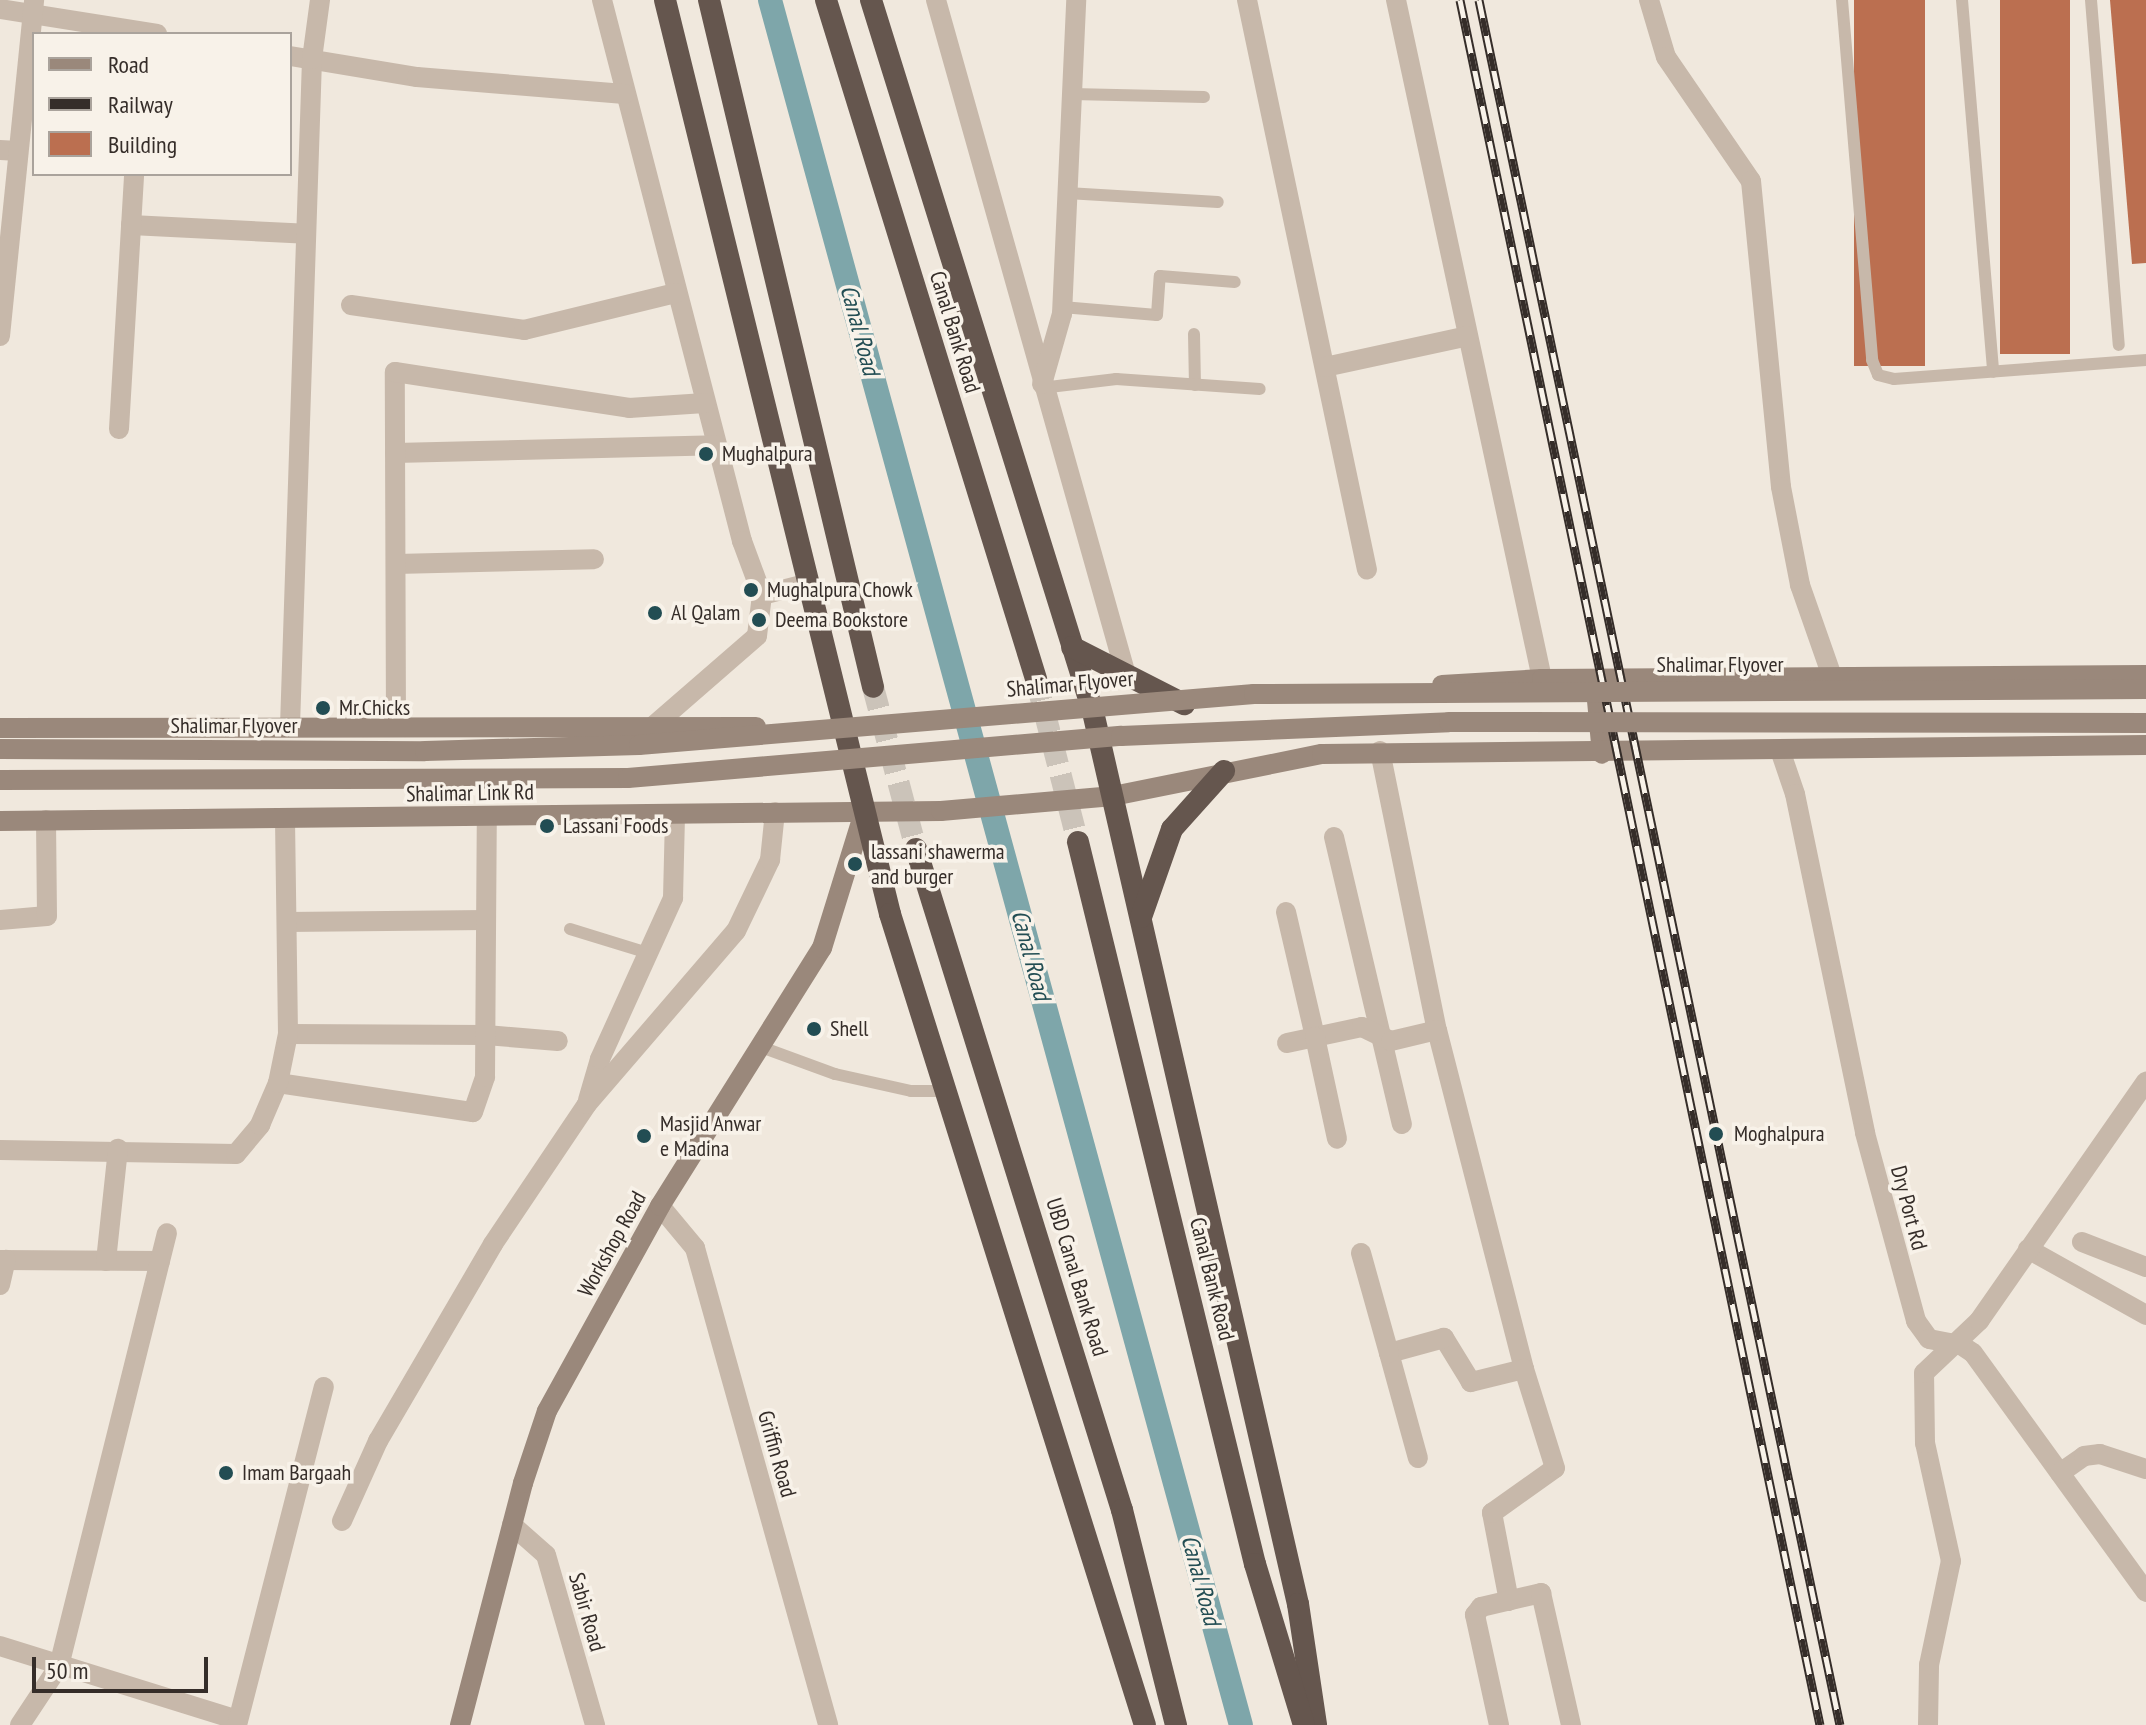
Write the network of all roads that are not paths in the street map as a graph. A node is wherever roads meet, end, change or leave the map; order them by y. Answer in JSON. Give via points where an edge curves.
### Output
{"nodes":[{"id":1,"x":320,"y":0,"type":"edge"},
{"id":2,"x":602,"y":0,"type":"edge"},
{"id":3,"x":665,"y":0,"type":"edge"},
{"id":4,"x":709,"y":0,"type":"edge"},
{"id":5,"x":826,"y":0,"type":"edge"},
{"id":6,"x":871,"y":0,"type":"edge"},
{"id":7,"x":936,"y":0,"type":"edge"},
{"id":8,"x":1076,"y":0,"type":"edge"},
{"id":9,"x":1247,"y":0,"type":"edge"},
{"id":10,"x":1396,"y":0,"type":"edge"},
{"id":11,"x":1649,"y":0,"type":"edge"},
{"id":12,"x":1842,"y":0,"type":"edge"},
{"id":13,"x":1962,"y":0,"type":"edge"},
{"id":14,"x":2091,"y":0,"type":"edge"},
{"id":15,"x":33,"y":7,"type":"edge"},
{"id":16,"x":0,"y":9,"type":"edge"},
{"id":17,"x":143,"y":32,"type":"edge"},
{"id":18,"x":292,"y":56,"type":"edge"},
{"id":19,"x":312,"y":59,"type":"junction"},
{"id":20,"x":624,"y":94,"type":"junction"},
{"id":21,"x":1072,"y":94,"type":"junction"},
{"id":22,"x":1204,"y":97,"type":"dead end"},
{"id":23,"x":9,"y":150,"type":"edge"},
{"id":24,"x":134,"y":176,"type":"edge"},
{"id":25,"x":1067,"y":193,"type":"junction"},
{"id":26,"x":1218,"y":202,"type":"dead end"},
{"id":27,"x":131,"y":225,"type":"junction"},
{"id":28,"x":306,"y":234,"type":"junction"},
{"id":29,"x":1235,"y":282,"type":"dead end"},
{"id":30,"x":676,"y":293,"type":"junction"},
{"id":31,"x":351,"y":305,"type":"dead end"},
{"id":32,"x":1062,"y":307,"type":"junction"},
{"id":33,"x":1194,"y":334,"type":"dead end"},
{"id":34,"x":0,"y":336,"type":"edge"},
{"id":35,"x":1468,"y":336,"type":"junction"},
{"id":36,"x":2119,"y":345,"type":"dead end"},
{"id":37,"x":2146,"y":360,"type":"edge"},
{"id":38,"x":1325,"y":367,"type":"junction"},
{"id":39,"x":1993,"y":372,"type":"junction"},
{"id":40,"x":1195,"y":385,"type":"junction"},
{"id":41,"x":1041,"y":388,"type":"junction"},
{"id":42,"x":1260,"y":389,"type":"dead end"},
{"id":43,"x":705,"y":403,"type":"junction"},
{"id":44,"x":119,"y":429,"type":"dead end"},
{"id":45,"x":716,"y":445,"type":"junction"},
{"id":46,"x":395,"y":453,"type":"junction"},
{"id":47,"x":594,"y":559,"type":"dead end"},
{"id":48,"x":396,"y":564,"type":"junction"},
{"id":49,"x":1367,"y":570,"type":"dead end"},
{"id":50,"x":805,"y":584,"type":"junction"},
{"id":51,"x":762,"y":595,"type":"junction"},
{"id":52,"x":1072,"y":647,"type":"junction"},
{"id":53,"x":1126,"y":675,"type":"junction"},
{"id":54,"x":2146,"y":675,"type":"edge"},
{"id":55,"x":1036,"y":679,"type":"tunnel mouth"},
{"id":56,"x":1542,"y":679,"type":"junction"},
{"id":57,"x":1595,"y":679,"type":"junction"},
{"id":58,"x":1833,"y":679,"type":"junction"},
{"id":59,"x":873,"y":687,"type":"tunnel mouth"},
{"id":60,"x":2146,"y":689,"type":"edge"},
{"id":61,"x":1184,"y":704,"type":"junction"},
{"id":62,"x":1093,"y":712,"type":"junction"},
{"id":63,"x":2146,"y":723,"type":"edge"},
{"id":64,"x":396,"y":725,"type":"junction"},
{"id":65,"x":841,"y":725,"type":"junction"},
{"id":66,"x":290,"y":726,"type":"junction"},
{"id":67,"x":0,"y":728,"type":"edge"},
{"id":68,"x":650,"y":729,"type":"junction"},
{"id":69,"x":2146,"y":745,"type":"edge"},
{"id":70,"x":0,"y":749,"type":"edge"},
{"id":71,"x":1780,"y":750,"type":"junction"},
{"id":72,"x":1380,"y":751,"type":"junction"},
{"id":73,"x":1602,"y":754,"type":"junction"},
{"id":74,"x":1224,"y":771,"type":"junction"},
{"id":75,"x":0,"y":780,"type":"edge"},
{"id":76,"x":1113,"y":796,"type":"junction"},
{"id":77,"x":775,"y":812,"type":"junction"},
{"id":78,"x":864,"y":812,"type":"junction"},
{"id":79,"x":675,"y":815,"type":"junction"},
{"id":80,"x":487,"y":816,"type":"junction"},
{"id":81,"x":285,"y":818,"type":"junction"},
{"id":82,"x":46,"y":820,"type":"junction"},
{"id":83,"x":0,"y":821,"type":"edge"},
{"id":84,"x":1334,"y":837,"type":"dead end"},
{"id":85,"x":1078,"y":842,"type":"tunnel mouth"},
{"id":86,"x":916,"y":849,"type":"tunnel mouth"},
{"id":87,"x":1286,"y":912,"type":"dead end"},
{"id":88,"x":0,"y":920,"type":"edge"},
{"id":89,"x":486,"y":920,"type":"junction"},
{"id":90,"x":1140,"y":920,"type":"junction"},
{"id":91,"x":287,"y":922,"type":"junction"},
{"id":92,"x":570,"y":929,"type":"dead end"},
{"id":93,"x":648,"y":953,"type":"junction"},
{"id":94,"x":1437,"y":1030,"type":"junction"},
{"id":95,"x":288,"y":1034,"type":"junction"},
{"id":96,"x":486,"y":1035,"type":"junction"},
{"id":97,"x":1315,"y":1037,"type":"junction"},
{"id":98,"x":1385,"y":1040,"type":"junction"},
{"id":99,"x":558,"y":1041,"type":"dead end"},
{"id":100,"x":1287,"y":1043,"type":"dead end"},
{"id":101,"x":761,"y":1047,"type":"junction"},
{"id":102,"x":278,"y":1083,"type":"junction"},
{"id":103,"x":2145,"y":1086,"type":"edge"},
{"id":104,"x":946,"y":1091,"type":"junction"},
{"id":105,"x":587,"y":1104,"type":"junction"},
{"id":106,"x":1402,"y":1124,"type":"dead end"},
{"id":107,"x":1337,"y":1139,"type":"dead end"},
{"id":108,"x":118,"y":1149,"type":"junction"},
{"id":109,"x":0,"y":1150,"type":"edge"},
{"id":110,"x":660,"y":1206,"type":"junction"},
{"id":111,"x":167,"y":1233,"type":"dead end"},
{"id":112,"x":2082,"y":1242,"type":"dead end"},
{"id":113,"x":2028,"y":1249,"type":"junction"},
{"id":114,"x":1361,"y":1253,"type":"dead end"},
{"id":115,"x":3,"y":1260,"type":"edge"},
{"id":116,"x":106,"y":1261,"type":"junction"},
{"id":117,"x":160,"y":1261,"type":"junction"},
{"id":118,"x":2146,"y":1267,"type":"edge"},
{"id":119,"x":0,"y":1285,"type":"edge"},
{"id":120,"x":2146,"y":1315,"type":"edge"},
{"id":121,"x":1955,"y":1344,"type":"junction"},
{"id":122,"x":1389,"y":1353,"type":"junction"},
{"id":123,"x":1524,"y":1369,"type":"junction"},
{"id":124,"x":324,"y":1387,"type":"dead end"},
{"id":125,"x":1418,"y":1458,"type":"dead end"},
{"id":126,"x":2146,"y":1469,"type":"edge"},
{"id":127,"x":2060,"y":1473,"type":"junction"},
{"id":128,"x":342,"y":1521,"type":"dead end"},
{"id":129,"x":512,"y":1525,"type":"junction"},
{"id":130,"x":2146,"y":1592,"type":"edge"},
{"id":131,"x":1509,"y":1601,"type":"junction"},
{"id":132,"x":0,"y":1646,"type":"edge"},
{"id":133,"x":59,"y":1666,"type":"junction"},
{"id":134,"x":238,"y":1723,"type":"edge"},
{"id":135,"x":20,"y":1725,"type":"edge"},
{"id":136,"x":460,"y":1725,"type":"edge"},
{"id":137,"x":595,"y":1725,"type":"edge"},
{"id":138,"x":828,"y":1725,"type":"edge"},
{"id":139,"x":1145,"y":1725,"type":"edge"},
{"id":140,"x":1176,"y":1725,"type":"edge"},
{"id":141,"x":1304,"y":1725,"type":"edge"},
{"id":142,"x":1316,"y":1725,"type":"edge"},
{"id":143,"x":1499,"y":1725,"type":"edge"},
{"id":144,"x":1571,"y":1725,"type":"edge"},
{"id":145,"x":1928,"y":1725,"type":"edge"}],
"edges":[{"from":1,"to":19,"type":"street"},
{"from":2,"to":20,"type":"street"},
{"from":3,"to":50,"type":"highway"},
{"from":4,"to":59,"type":"highway"},
{"from":5,"to":55,"type":"highway","name":"Canal Bank Road"},
{"from":6,"to":52,"type":"highway"},
{"from":7,"to":41,"type":"street"},
{"from":8,"to":21,"type":"street"},
{"from":9,"to":38,"type":"street"},
{"from":10,"to":35,"type":"street"},
{"from":11,"to":58,"type":"street","via":[[1666,57],[1751,181],[1781,487],[1800,585]]},
{"from":12,"to":39,"type":"lane","via":[[1872,360],[1878,375],[1894,379]]},
{"from":13,"to":39,"type":"lane"},
{"from":14,"to":36,"type":"lane"},
{"from":15,"to":16,"type":"street"},
{"from":15,"to":17,"type":"street"},
{"from":15,"to":23,"type":"street"},
{"from":18,"to":19,"type":"street"},
{"from":19,"to":20,"type":"street","via":[[417,77]]},
{"from":19,"to":28,"type":"street"},
{"from":20,"to":30,"type":"street"},
{"from":21,"to":22,"type":"lane"},
{"from":21,"to":25,"type":"street"},
{"from":23,"to":34,"type":"street"},
{"from":24,"to":27,"type":"street"},
{"from":25,"to":26,"type":"lane"},
{"from":25,"to":32,"type":"street"},
{"from":27,"to":28,"type":"street"},
{"from":27,"to":44,"type":"street"},
{"from":28,"to":66,"type":"street"},
{"from":29,"to":32,"type":"lane","via":[[1160,276],[1157,315]]},
{"from":30,"to":31,"type":"street","via":[[524,330]]},
{"from":30,"to":43,"type":"street"},
{"from":32,"to":41,"type":"street"},
{"from":33,"to":40,"type":"lane"},
{"from":35,"to":38,"type":"street"},
{"from":35,"to":56,"type":"street"},
{"from":37,"to":39,"type":"lane"},
{"from":38,"to":49,"type":"street"},
{"from":40,"to":41,"type":"lane","via":[[1116,379]]},
{"from":40,"to":42,"type":"lane"},
{"from":41,"to":53,"type":"street"},
{"from":43,"to":45,"type":"street"},
{"from":43,"to":46,"type":"street","via":[[629,408],[395,372]]},
{"from":45,"to":46,"type":"street"},
{"from":45,"to":51,"type":"street"},
{"from":46,"to":48,"type":"street"},
{"from":47,"to":48,"type":"street"},
{"from":48,"to":64,"type":"street"},
{"from":50,"to":51,"type":"street"},
{"from":50,"to":65,"type":"highway"},
{"from":51,"to":68,"type":"street","via":[[757,636]]},
{"from":52,"to":53,"type":"highway"},
{"from":52,"to":62,"type":"highway"},
{"from":53,"to":61,"type":"highway"},
{"from":54,"to":58,"type":"main road"},
{"from":56,"to":57,"type":"main road"},
{"from":56,"to":61,"type":"main road"},
{"from":57,"to":58,"type":"main road"},
{"from":57,"to":73,"type":"main road"},
{"from":60,"to":70,"type":"main road","name":"Shalimar Flyover","bridge":true,"via":[[1254,694],[639,745],[425,751]]},
{"from":61,"to":62,"type":"main road"},
{"from":62,"to":65,"type":"main road","bridge":true},
{"from":62,"to":76,"type":"highway"},
{"from":63,"to":75,"type":"main road","bridge":true,"via":[[1417,723],[1121,736],[628,778]]},
{"from":64,"to":66,"type":"main road"},
{"from":64,"to":68,"type":"main road"},
{"from":65,"to":68,"type":"main road"},
{"from":65,"to":78,"type":"highway"},
{"from":66,"to":67,"type":"main road"},
{"from":69,"to":71,"type":"main road","name":"Shalimar Link Rd"},
{"from":71,"to":73,"type":"main road","name":"Shalimar Link Rd"},
{"from":71,"to":121,"type":"street","name":"Dry Port Rd","via":[[1795,794],[1865,1133],[1910,1307],[1923,1334]]},
{"from":72,"to":73,"type":"main road","name":"Shalimar Link Rd"},
{"from":72,"to":74,"type":"main road","name":"Shalimar Link Rd","via":[[1322,754]]},
{"from":72,"to":94,"type":"street"},
{"from":74,"to":76,"type":"main road","name":"Shalimar Link Rd"},
{"from":74,"to":90,"type":"highway","via":[[1172,829]]},
{"from":76,"to":78,"type":"main road","name":"Shalimar Link Rd"},
{"from":76,"to":90,"type":"highway"},
{"from":77,"to":78,"type":"main road","name":"Shalimar Link Rd"},
{"from":77,"to":79,"type":"main road","name":"Shalimar Link Rd"},
{"from":77,"to":105,"type":"street","via":[[770,860],[736,931]]},
{"from":78,"to":101,"type":"main road","name":"Workshop Road","via":[[822,948]]},
{"from":78,"to":104,"type":"highway"},
{"from":79,"to":80,"type":"main road","name":"Shalimar Link Rd"},
{"from":79,"to":93,"type":"street","via":[[673,898]]},
{"from":80,"to":81,"type":"main road","name":"Shalimar Link Rd"},
{"from":80,"to":89,"type":"street"},
{"from":81,"to":82,"type":"main road","name":"Shalimar Link Rd"},
{"from":81,"to":91,"type":"street"},
{"from":82,"to":83,"type":"main road","name":"Shalimar Link Rd"},
{"from":82,"to":88,"type":"street","via":[[47,916]]},
{"from":84,"to":98,"type":"street"},
{"from":85,"to":141,"type":"highway","name":"Canal Bank Road","via":[[1255,1564]]},
{"from":86,"to":140,"type":"highway","name":"UBD Canal Bank Road","via":[[1122,1510]]},
{"from":87,"to":97,"type":"street"},
{"from":89,"to":91,"type":"street"},
{"from":89,"to":96,"type":"street"},
{"from":90,"to":142,"type":"highway","via":[[1298,1604]]},
{"from":91,"to":95,"type":"street"},
{"from":92,"to":93,"type":"lane"},
{"from":93,"to":105,"type":"street","via":[[600,1059]]},
{"from":94,"to":98,"type":"street"},
{"from":94,"to":123,"type":"street"},
{"from":95,"to":96,"type":"street"},
{"from":95,"to":102,"type":"street"},
{"from":96,"to":99,"type":"street"},
{"from":96,"to":102,"type":"street","via":[[485,1077],[473,1112]]},
{"from":97,"to":98,"type":"street","via":[[1362,1027]]},
{"from":97,"to":100,"type":"street"},
{"from":97,"to":107,"type":"street"},
{"from":98,"to":106,"type":"street"},
{"from":101,"to":104,"type":"lane","via":[[847,1077],[911,1091]]},
{"from":101,"to":110,"type":"main road","name":"Workshop Road"},
{"from":102,"to":108,"type":"street","via":[[260,1125],[236,1154]]},
{"from":103,"to":113,"type":"street"},
{"from":104,"to":139,"type":"highway"},
{"from":105,"to":128,"type":"street","via":[[485,1257],[378,1441]]},
{"from":108,"to":109,"type":"street"},
{"from":108,"to":116,"type":"street"},
{"from":110,"to":129,"type":"main road","name":"Workshop Road","via":[[547,1411]]},
{"from":110,"to":138,"type":"street","name":"Griffin Road","via":[[695,1248]]},
{"from":111,"to":117,"type":"street"},
{"from":112,"to":118,"type":"street"},
{"from":113,"to":120,"type":"street"},
{"from":113,"to":121,"type":"street","via":[[1979,1321]]},
{"from":114,"to":122,"type":"street"},
{"from":115,"to":116,"type":"street"},
{"from":115,"to":119,"type":"street"},
{"from":116,"to":117,"type":"street"},
{"from":117,"to":133,"type":"street"},
{"from":121,"to":127,"type":"street","name":"Dry Port Rd","via":[[1973,1353]]},
{"from":121,"to":145,"type":"street","via":[[1928,1366],[1921,1385],[1925,1443],[1951,1561],[1929,1665]]},
{"from":122,"to":123,"type":"street","via":[[1444,1338],[1471,1382]]},
{"from":122,"to":125,"type":"street"},
{"from":123,"to":131,"type":"street","via":[[1555,1468],[1492,1513]]},
{"from":124,"to":134,"type":"street"},
{"from":126,"to":127,"type":"street","via":[[2100,1454],[2084,1456]]},
{"from":127,"to":130,"type":"street","name":"Dry Port Rd"},
{"from":129,"to":136,"type":"main road","name":"Workshop Road"},
{"from":129,"to":137,"type":"street","name":"Sabir Road","via":[[546,1555]]},
{"from":131,"to":143,"type":"street","via":[[1481,1607],[1475,1615]]},
{"from":131,"to":144,"type":"street","via":[[1544,1596]]},
{"from":132,"to":133,"type":"street"},
{"from":133,"to":134,"type":"street"},
{"from":133,"to":135,"type":"street"}]}
